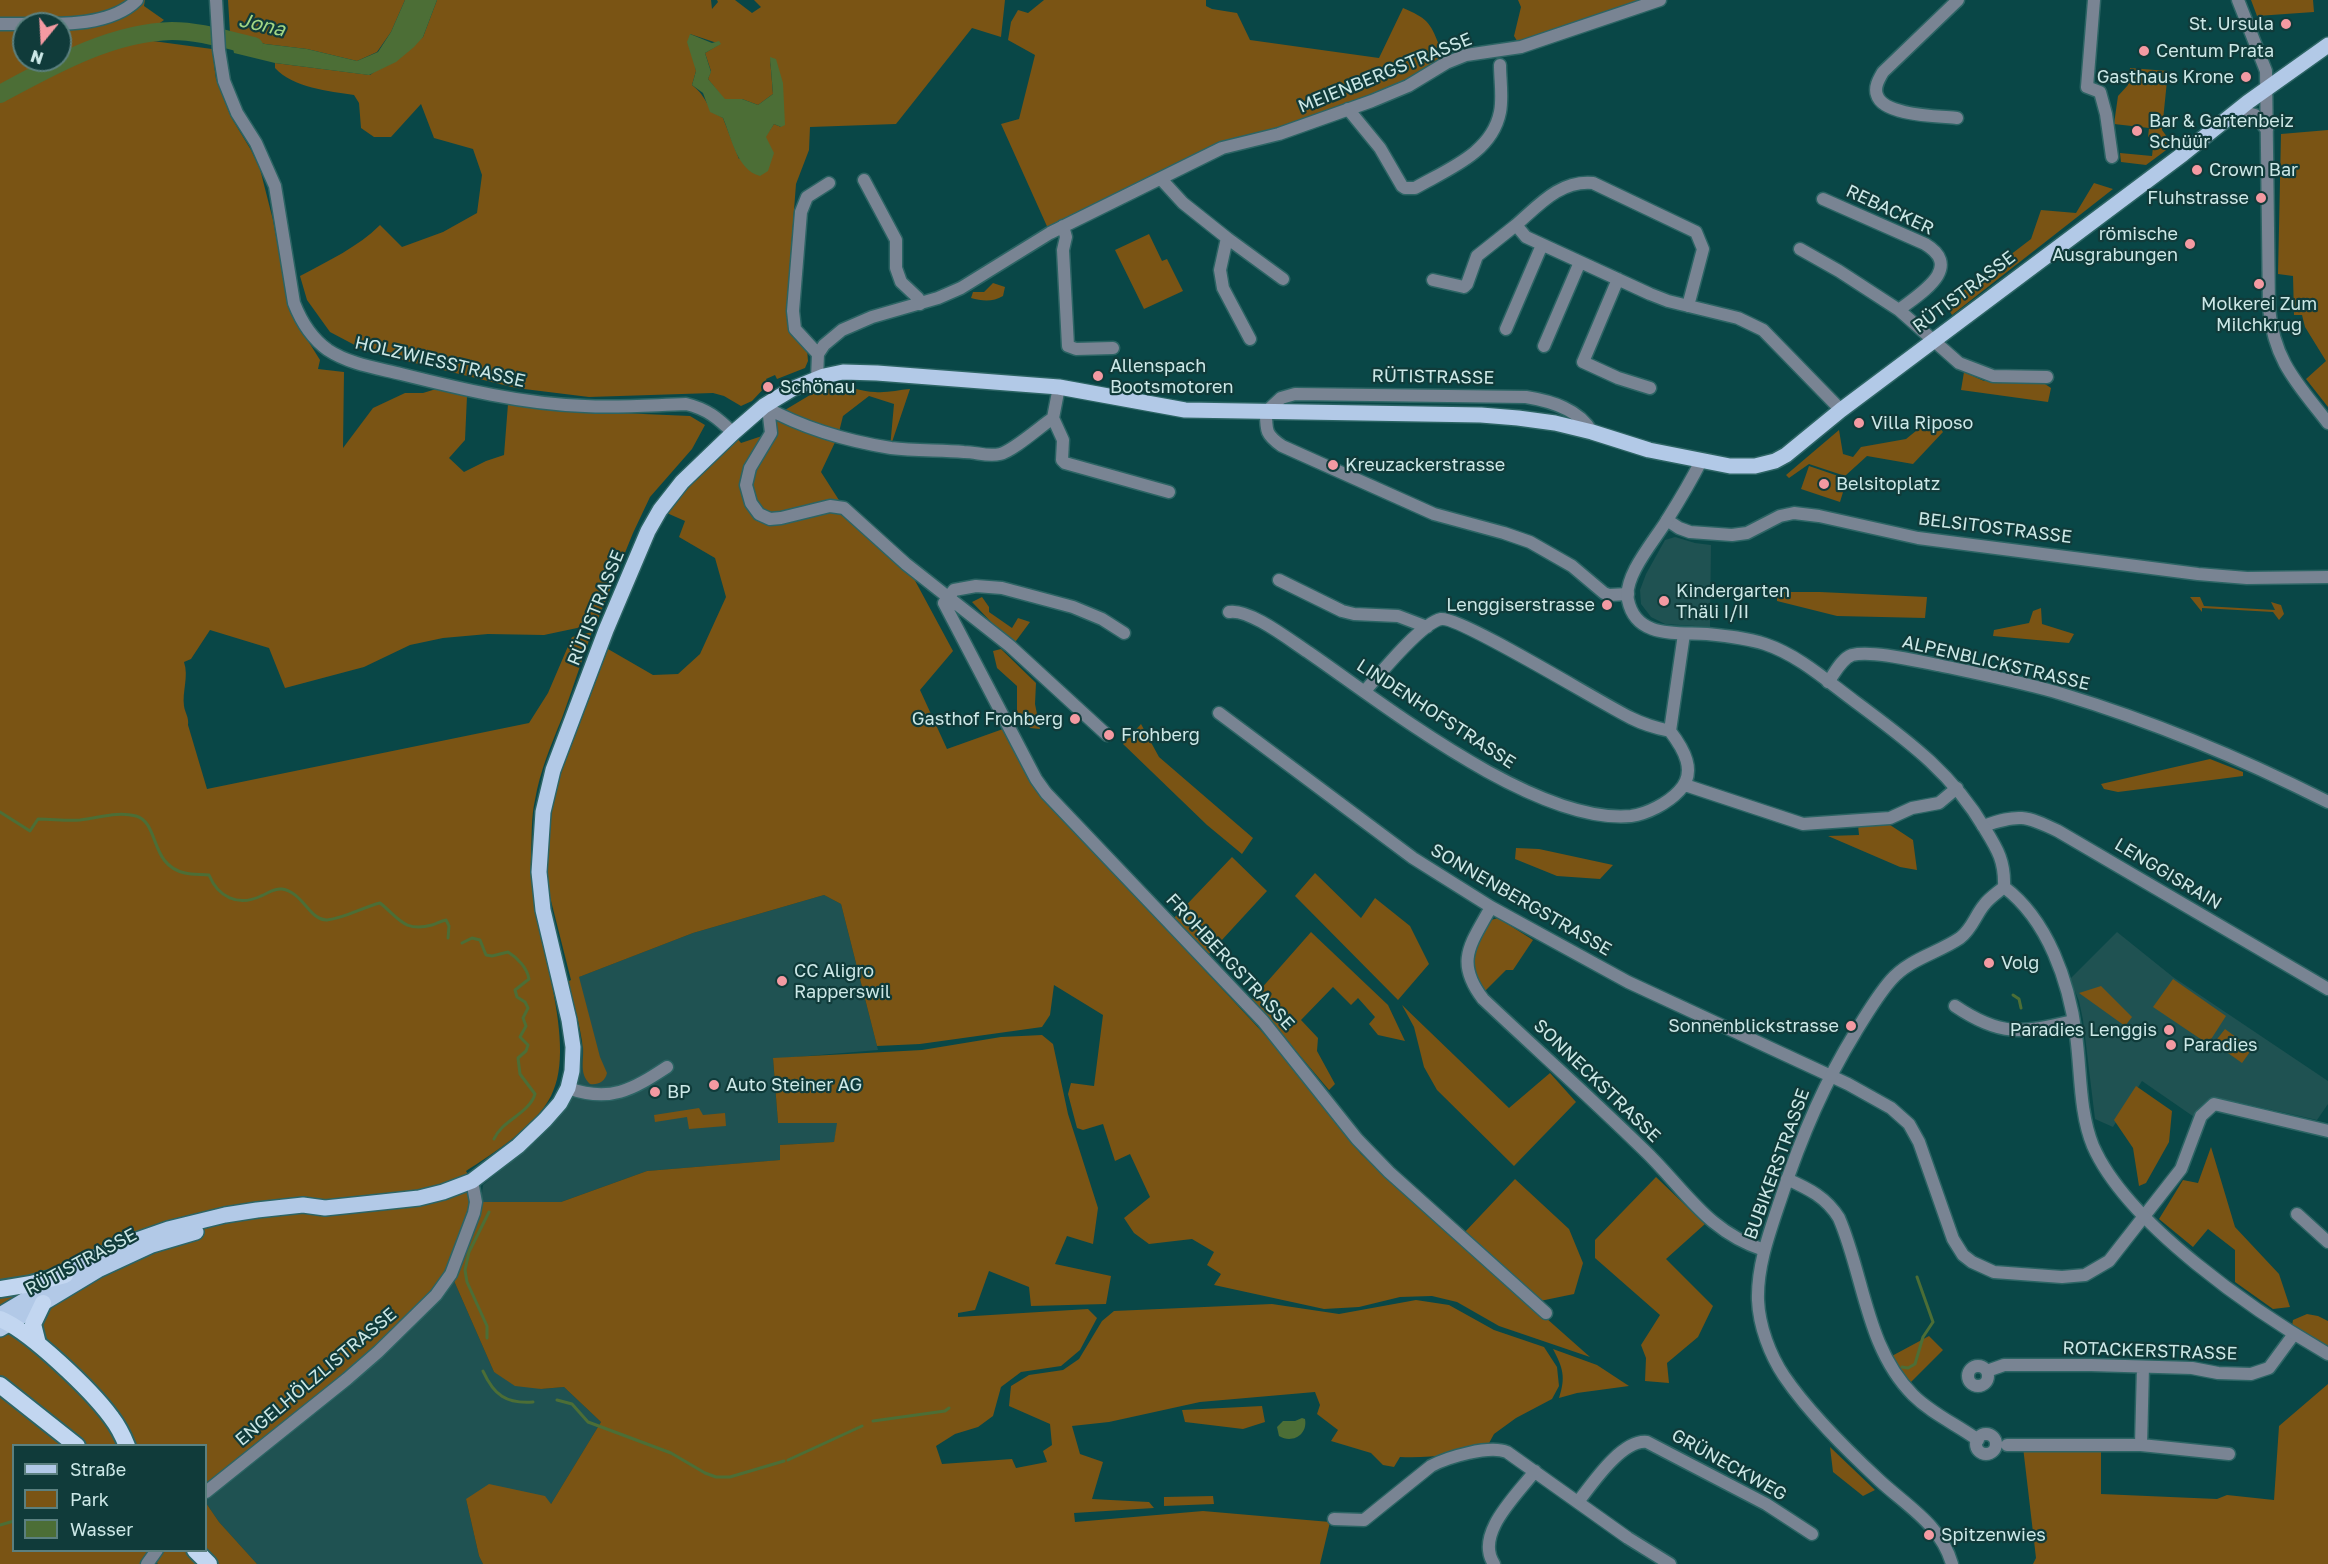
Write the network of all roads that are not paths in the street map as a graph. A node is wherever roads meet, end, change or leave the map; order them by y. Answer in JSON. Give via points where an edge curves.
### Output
{"nodes":[{"id":1,"x":137,"y":0,"type":"edge"},
{"id":2,"x":216,"y":0,"type":"edge"},
{"id":3,"x":1660,"y":0,"type":"edge"},
{"id":4,"x":1958,"y":0,"type":"edge"},
{"id":5,"x":2094,"y":0,"type":"edge"},
{"id":6,"x":2238,"y":0,"type":"edge"},
{"id":7,"x":1,"y":24,"type":"edge"},
{"id":8,"x":2328,"y":45,"type":"edge"},
{"id":9,"x":1500,"y":65,"type":"dead end"},
{"id":10,"x":2267,"y":88,"type":"junction"},
{"id":11,"x":1348,"y":109,"type":"junction"},
{"id":12,"x":2237,"y":110,"type":"junction"},
{"id":13,"x":1957,"y":118,"type":"dead end"},
{"id":14,"x":2267,"y":130,"type":"junction"},
{"id":15,"x":2112,"y":157,"type":"dead end"},
{"id":16,"x":1161,"y":179,"type":"junction"},
{"id":17,"x":864,"y":180,"type":"dead end"},
{"id":18,"x":830,"y":183,"type":"dead end"},
{"id":19,"x":1823,"y":200,"type":"dead end"},
{"id":20,"x":1515,"y":225,"type":"junction"},
{"id":21,"x":1063,"y":226,"type":"junction"},
{"id":22,"x":1227,"y":238,"type":"junction"},
{"id":23,"x":1542,"y":245,"type":"junction"},
{"id":24,"x":1800,"y":249,"type":"dead end"},
{"id":25,"x":1580,"y":262,"type":"junction"},
{"id":26,"x":1283,"y":279,"type":"dead end"},
{"id":27,"x":1618,"y":279,"type":"junction"},
{"id":28,"x":1433,"y":280,"type":"dead end"},
{"id":29,"x":920,"y":304,"type":"junction"},
{"id":30,"x":1688,"y":306,"type":"junction"},
{"id":31,"x":1899,"y":310,"type":"junction"},
{"id":32,"x":1506,"y":329,"type":"dead end"},
{"id":33,"x":1250,"y":339,"type":"dead end"},
{"id":34,"x":1934,"y":339,"type":"junction"},
{"id":35,"x":1544,"y":346,"type":"dead end"},
{"id":36,"x":1113,"y":348,"type":"dead end"},
{"id":37,"x":818,"y":354,"type":"junction"},
{"id":38,"x":2047,"y":377,"type":"dead end"},
{"id":39,"x":817,"y":379,"type":"junction"},
{"id":40,"x":1059,"y":387,"type":"junction"},
{"id":41,"x":1650,"y":388,"type":"dead end"},
{"id":42,"x":764,"y":406,"type":"junction"},
{"id":43,"x":1841,"y":410,"type":"junction"},
{"id":44,"x":1266,"y":412,"type":"junction"},
{"id":45,"x":1053,"y":418,"type":"junction"},
{"id":46,"x":2328,"y":423,"type":"edge"},
{"id":47,"x":1592,"y":432,"type":"junction"},
{"id":48,"x":733,"y":433,"type":"junction"},
{"id":49,"x":1701,"y":461,"type":"junction"},
{"id":50,"x":1169,"y":492,"type":"dead end"},
{"id":51,"x":1667,"y":520,"type":"junction"},
{"id":52,"x":2328,"y":577,"type":"edge"},
{"id":53,"x":1279,"y":580,"type":"dead end"},
{"id":54,"x":1628,"y":594,"type":"junction"},
{"id":55,"x":948,"y":596,"type":"junction"},
{"id":56,"x":1229,"y":612,"type":"dead end"},
{"id":57,"x":1427,"y":627,"type":"junction"},
{"id":58,"x":1124,"y":633,"type":"dead end"},
{"id":59,"x":1684,"y":634,"type":"junction"},
{"id":60,"x":1828,"y":682,"type":"junction"},
{"id":61,"x":1365,"y":691,"type":"junction"},
{"id":62,"x":1219,"y":712,"type":"dead end"},
{"id":63,"x":1670,"y":731,"type":"junction"},
{"id":64,"x":1107,"y":735,"type":"dead end"},
{"id":65,"x":1685,"y":785,"type":"junction"},
{"id":66,"x":1957,"y":788,"type":"junction"},
{"id":67,"x":2328,"y":802,"type":"edge"},
{"id":68,"x":1983,"y":826,"type":"junction"},
{"id":69,"x":2004,"y":887,"type":"junction"},
{"id":70,"x":1491,"y":907,"type":"junction"},
{"id":71,"x":2328,"y":989,"type":"edge"},
{"id":72,"x":1955,"y":1006,"type":"dead end"},
{"id":73,"x":2073,"y":1021,"type":"junction"},
{"id":74,"x":667,"y":1067,"type":"dead end"},
{"id":75,"x":1829,"y":1076,"type":"junction"},
{"id":76,"x":568,"y":1088,"type":"junction"},
{"id":77,"x":2328,"y":1131,"type":"edge"},
{"id":78,"x":1787,"y":1179,"type":"junction"},
{"id":79,"x":472,"y":1181,"type":"junction"},
{"id":80,"x":325,"y":1208,"type":"junction"},
{"id":81,"x":2297,"y":1214,"type":"dead end"},
{"id":82,"x":2145,"y":1216,"type":"junction"},
{"id":83,"x":2328,"y":1242,"type":"edge"},
{"id":84,"x":1764,"y":1250,"type":"junction"},
{"id":85,"x":64,"y":1275,"type":"junction"},
{"id":86,"x":0,"y":1289,"type":"edge"},
{"id":87,"x":43,"y":1303,"type":"junction"},
{"id":88,"x":1546,"y":1313,"type":"dead end"},
{"id":89,"x":3,"y":1322,"type":"edge"},
{"id":90,"x":2294,"y":1334,"type":"junction"},
{"id":91,"x":38,"y":1344,"type":"junction"},
{"id":92,"x":2328,"y":1354,"type":"edge"},
{"id":93,"x":2143,"y":1367,"type":"junction"},
{"id":94,"x":1987,"y":1371,"type":"dead end"},
{"id":95,"x":0,"y":1385,"type":"edge"},
{"id":96,"x":1978,"y":1440,"type":"dead end"},
{"id":97,"x":74,"y":1444,"type":"edge"},
{"id":98,"x":126,"y":1444,"type":"edge"},
{"id":99,"x":2007,"y":1444,"type":"dead end"},
{"id":100,"x":2141,"y":1445,"type":"junction"},
{"id":101,"x":2229,"y":1454,"type":"dead end"},
{"id":102,"x":1535,"y":1471,"type":"junction"},
{"id":103,"x":207,"y":1491,"type":"edge"},
{"id":104,"x":1578,"y":1502,"type":"junction"},
{"id":105,"x":1334,"y":1519,"type":"dead end"},
{"id":106,"x":1812,"y":1534,"type":"dead end"},
{"id":107,"x":196,"y":1552,"type":"edge"},
{"id":108,"x":209,"y":1564,"type":"edge"},
{"id":109,"x":1494,"y":1564,"type":"edge"},
{"id":110,"x":1670,"y":1564,"type":"edge"},
{"id":111,"x":1953,"y":1564,"type":"edge"}],
"edges":[{"from":1,"to":7,"type":"street","via":[[103,20]]},
{"from":2,"to":48,"type":"street","name":"HOLZWIESSTRASSE","via":[[221,69],[228,94],[275,186],[294,303],[306,328],[326,349],[359,363],[425,380],[538,402],[586,406],[686,404],[719,419]]},
{"from":3,"to":11,"type":"street","name":"MEIENBERGSTRASSE","via":[[1521,47],[1466,55],[1408,86]]},
{"from":4,"to":13,"type":"street","via":[[1883,72],[1877,85],[1877,96],[1893,109]]},
{"from":5,"to":15,"type":"street","via":[[2087,87],[2100,92]]},
{"from":6,"to":10,"type":"street","via":[[2261,55]]},
{"from":8,"to":10,"type":"main road","name":"RÜTISTRASSE"},
{"from":9,"to":11,"type":"street","via":[[1500,111],[1491,137],[1470,156],[1415,188],[1401,186],[1380,148]]},
{"from":10,"to":12,"type":"main road","name":"RÜTISTRASSE"},
{"from":10,"to":14,"type":"street"},
{"from":11,"to":16,"type":"street","name":"MEIENBERGSTRASSE","via":[[1279,134],[1222,147]]},
{"from":12,"to":14,"type":"street","via":[[2255,115]]},
{"from":12,"to":34,"type":"main road","name":"RÜTISTRASSE"},
{"from":14,"to":46,"type":"street","via":[[2271,330],[2284,364]]},
{"from":16,"to":21,"type":"street","name":"MEIENBERGSTRASSE"},
{"from":16,"to":22,"type":"street","via":[[1183,203]]},
{"from":17,"to":29,"type":"street","via":[[896,240],[896,268],[901,282]]},
{"from":18,"to":37,"type":"street","via":[[807,198],[801,212],[793,311],[795,329]]},
{"from":19,"to":31,"type":"street","name":"REBACKER","via":[[1934,250],[1941,265],[1938,278]]},
{"from":20,"to":23,"type":"street","via":[[1526,237]]},
{"from":20,"to":28,"type":"street","via":[[1477,256],[1464,287]]},
{"from":20,"to":30,"type":"street","via":[[1552,193],[1575,183],[1593,183],[1696,232],[1703,249]]},
{"from":21,"to":29,"type":"street","name":"MEIENBERGSTRASSE","via":[[961,288]]},
{"from":21,"to":36,"type":"street","via":[[1068,346]]},
{"from":22,"to":26,"type":"street"},
{"from":22,"to":33,"type":"street","via":[[1220,270],[1223,288]]},
{"from":23,"to":25,"type":"street"},
{"from":23,"to":32,"type":"street"},
{"from":24,"to":31,"type":"street"},
{"from":25,"to":27,"type":"street"},
{"from":25,"to":35,"type":"street"},
{"from":27,"to":30,"type":"street"},
{"from":27,"to":41,"type":"street","via":[[1583,362]]},
{"from":29,"to":37,"type":"street","name":"MEIENBERGSTRASSE","via":[[842,330]]},
{"from":30,"to":43,"type":"street","via":[[1738,318],[1763,330]]},
{"from":31,"to":34,"type":"street"},
{"from":34,"to":38,"type":"street","via":[[1953,359],[1988,375]]},
{"from":34,"to":43,"type":"main road","name":"RÜTISTRASSE"},
{"from":37,"to":39,"type":"street"},
{"from":39,"to":40,"type":"main road","name":"RÜTISTRASSE","via":[[843,372],[877,373]]},
{"from":39,"to":42,"type":"main road","name":"RÜTISTRASSE"},
{"from":40,"to":44,"type":"main road","name":"RÜTISTRASSE","via":[[1177,410]]},
{"from":40,"to":45,"type":"street"},
{"from":42,"to":45,"type":"street","via":[[793,420],[890,448],[988,456],[1003,453]]},
{"from":42,"to":48,"type":"main road","name":"RÜTISTRASSE"},
{"from":42,"to":55,"type":"street","via":[[771,433],[750,468],[746,484],[759,514],[770,519],[830,506],[844,508]]},
{"from":43,"to":49,"type":"main road","name":"RÜTISTRASSE","via":[[1775,461],[1742,468]]},
{"from":44,"to":47,"type":"main road","name":"RÜTISTRASSE","via":[[1481,415]]},
{"from":44,"to":47,"type":"street","name":"RÜTISTRASSE","via":[[1281,398],[1295,394],[1526,397],[1563,407],[1586,421]]},
{"from":44,"to":54,"type":"street","via":[[1266,428],[1272,440],[1282,446],[1434,514],[1530,542],[1572,566],[1604,593]]},
{"from":45,"to":50,"type":"street","via":[[1063,440],[1065,464]]},
{"from":47,"to":49,"type":"main road","name":"RÜTISTRASSE"},
{"from":48,"to":76,"type":"main road","name":"RÜTISTRASSE","via":[[682,482],[648,531],[553,770],[543,812],[539,872],[543,910],[573,1047]]},
{"from":49,"to":51,"type":"street"},
{"from":51,"to":52,"type":"street","name":"BELSITOSTRASSE","via":[[1685,531],[1732,535],[1794,513],[1917,538],[2198,574]]},
{"from":51,"to":54,"type":"street","via":[[1634,572]]},
{"from":53,"to":57,"type":"street","via":[[1342,611],[1398,616]]},
{"from":54,"to":59,"type":"street","via":[[1632,612],[1641,623],[1652,630]]},
{"from":55,"to":58,"type":"street","via":[[965,588],[1002,588],[1073,607]]},
{"from":55,"to":64,"type":"street","via":[[1040,672]]},
{"from":55,"to":88,"type":"street","name":"FROHBERGSTRASSE","via":[[944,603],[1046,793],[1263,1021],[1365,1148]]},
{"from":56,"to":61,"type":"street","name":"LINDENHOFSTRASSE","via":[[1242,612],[1281,634]]},
{"from":57,"to":61,"type":"street"},
{"from":57,"to":63,"type":"street","via":[[1442,619],[1464,626],[1632,718]]},
{"from":59,"to":60,"type":"street","via":[[1762,643],[1782,651]]},
{"from":59,"to":63,"type":"street"},
{"from":60,"to":66,"type":"street","via":[[1919,750]]},
{"from":60,"to":67,"type":"street","name":"ALPENBLICKSTRASSE","via":[[1847,658],[1866,655],[1918,661],[2050,691],[2179,735]]},
{"from":61,"to":65,"type":"street","name":"LINDENHOFSTRASSE","via":[[1468,761],[1521,788],[1578,809],[1639,814]]},
{"from":62,"to":70,"type":"street","name":"SONNENBERGSTRASSE","via":[[1413,858]]},
{"from":63,"to":65,"type":"street","via":[[1688,763]]},
{"from":65,"to":66,"type":"street","via":[[1803,824],[1890,818],[1912,808],[1939,803]]},
{"from":66,"to":68,"type":"street"},
{"from":68,"to":69,"type":"street","via":[[2004,862]]},
{"from":68,"to":71,"type":"street","name":"LENGGISRAIN","via":[[2011,817],[2030,818],[2058,831]]},
{"from":69,"to":73,"type":"street","via":[[2033,915],[2062,976]]},
{"from":69,"to":75,"type":"street","name":"BUBIKERSTRASSE","via":[[1983,905],[1961,937],[1923,956],[1892,978]]},
{"from":70,"to":75,"type":"street","name":"SONNENBERGSTRASSE","via":[[1628,982]]},
{"from":70,"to":84,"type":"street","name":"SONNECKSTRASSE","via":[[1466,963],[1470,981],[1483,999],[1646,1152],[1704,1216],[1736,1239]]},
{"from":72,"to":73,"type":"street","via":[[1974,1019],[2005,1030],[2021,1031]]},
{"from":73,"to":82,"type":"street","via":[[2083,1105],[2092,1143],[2111,1178]]},
{"from":74,"to":76,"type":"street","via":[[640,1085],[603,1095],[592,1096]]},
{"from":75,"to":78,"type":"street","name":"BUBIKERSTRASSE"},
{"from":75,"to":82,"type":"street","via":[[1892,1108],[1910,1124],[1953,1239],[1963,1254],[1979,1266],[2002,1273],[2085,1275],[2109,1261]]},
{"from":76,"to":79,"type":"main road","name":"RÜTISTRASSE","via":[[545,1120]]},
{"from":77,"to":82,"type":"street","via":[[2214,1104],[2201,1116],[2181,1169]]},
{"from":78,"to":84,"type":"street","name":"BUBIKERSTRASSE"},
{"from":78,"to":96,"type":"street","via":[[1820,1196],[1839,1218],[1881,1348],[1898,1378],[1926,1407]]},
{"from":79,"to":80,"type":"main road","name":"RÜTISTRASSE","via":[[419,1198]]},
{"from":79,"to":103,"type":"street","name":"ENGELHÖLZLISTRASSE","via":[[474,1213],[451,1274],[436,1295],[347,1379]]},
{"from":80,"to":85,"type":"main road","name":"RÜTISTRASSE","via":[[303,1205],[199,1221],[131,1242]]},
{"from":80,"to":87,"type":"main road","name":"RÜTISTRASSE","via":[[304,1215],[203,1230],[152,1245]]},
{"from":81,"to":83,"type":"street"},
{"from":82,"to":90,"type":"street","via":[[2211,1274]]},
{"from":84,"to":111,"type":"street","name":"BUBIKERSTRASSE","via":[[1758,1293],[1761,1320],[1784,1377],[1878,1480],[1936,1531]]},
{"from":85,"to":86,"type":"highway"},
{"from":85,"to":89,"type":"main road","name":"RÜTISTRASSE"},
{"from":87,"to":89,"type":"main road","name":"RÜTISTRASSE"},
{"from":87,"to":91,"type":"highway","via":[[33,1324]]},
{"from":89,"to":91,"type":"highway"},
{"from":90,"to":92,"type":"street"},
{"from":90,"to":93,"type":"street","name":"ROTACKERSTRASSE","via":[[2269,1368],[2260,1372]]},
{"from":91,"to":98,"type":"highway","via":[[104,1408]]},
{"from":93,"to":94,"type":"street","name":"ROTACKERSTRASSE","via":[[2004,1365]]},
{"from":93,"to":100,"type":"street"},
{"from":95,"to":97,"type":"highway"},
{"from":99,"to":100,"type":"street"},
{"from":100,"to":101,"type":"street"},
{"from":102,"to":104,"type":"street"},
{"from":102,"to":105,"type":"street","via":[[1500,1449],[1439,1461],[1364,1520]]},
{"from":102,"to":109,"type":"street","via":[[1491,1529],[1488,1548]]},
{"from":104,"to":106,"type":"street","name":"GRÜNECKWEG","via":[[1623,1451],[1647,1442],[1766,1504]]},
{"from":104,"to":110,"type":"street"},
{"from":107,"to":108,"type":"highway"}]}
